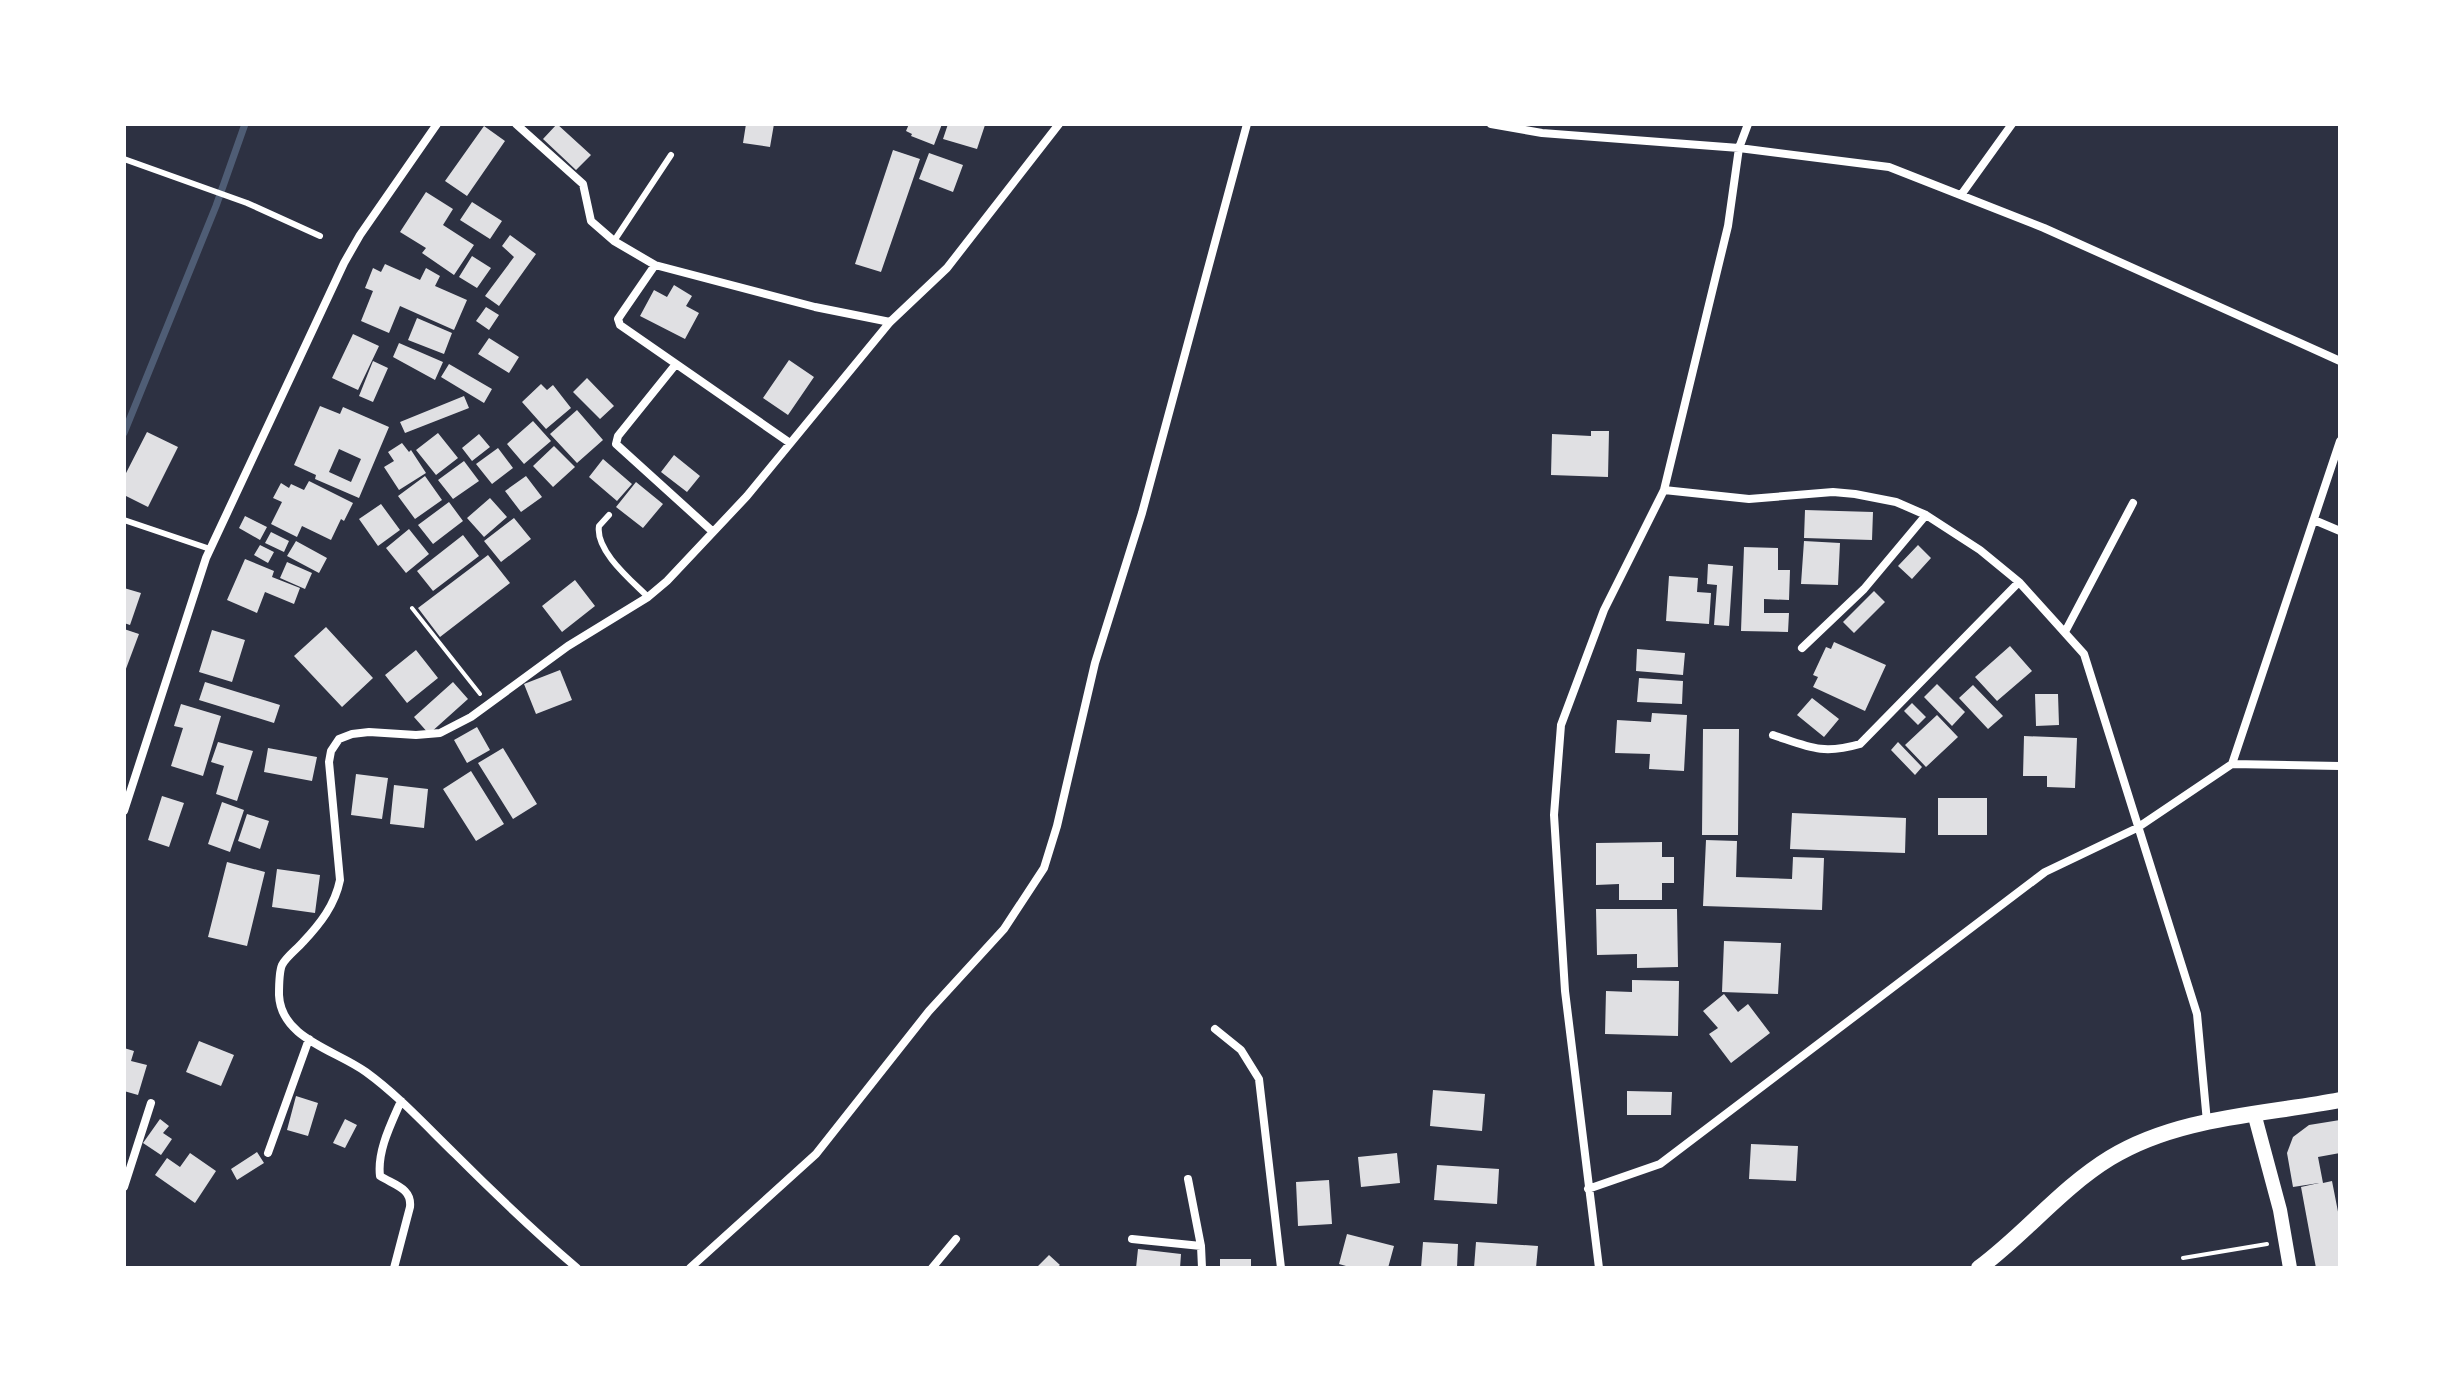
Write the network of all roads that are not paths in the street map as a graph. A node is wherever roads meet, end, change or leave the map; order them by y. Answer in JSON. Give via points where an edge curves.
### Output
{"nodes":[{"id":1,"x":437,"y":124,"type":"edge"},
{"id":2,"x":516,"y":124,"type":"edge"},
{"id":3,"x":1059,"y":124,"type":"edge"},
{"id":4,"x":1247,"y":124,"type":"edge"},
{"id":5,"x":1491,"y":124,"type":"edge"},
{"id":6,"x":1748,"y":124,"type":"edge"},
{"id":7,"x":2012,"y":124,"type":"edge"},
{"id":8,"x":1739,"y":148,"type":"junction"},
{"id":9,"x":671,"y":155,"type":"dead end"},
{"id":10,"x":124,"y":159,"type":"edge"},
{"id":11,"x":1961,"y":195,"type":"junction"},
{"id":12,"x":320,"y":236,"type":"dead end"},
{"id":13,"x":614,"y":241,"type":"junction"},
{"id":14,"x":655,"y":265,"type":"junction"},
{"id":15,"x":890,"y":322,"type":"junction"},
{"id":16,"x":2340,"y":361,"type":"edge"},
{"id":17,"x":676,"y":364,"type":"junction"},
{"id":18,"x":2340,"y":441,"type":"edge"},
{"id":19,"x":790,"y":443,"type":"junction"},
{"id":20,"x":1664,"y":490,"type":"junction"},
{"id":21,"x":2133,"y":503,"type":"dead end"},
{"id":22,"x":609,"y":515,"type":"dead end"},
{"id":23,"x":1926,"y":515,"type":"junction"},
{"id":24,"x":124,"y":520,"type":"edge"},
{"id":25,"x":2314,"y":520,"type":"junction"},
{"id":26,"x":712,"y":531,"type":"junction"},
{"id":27,"x":2340,"y":531,"type":"edge"},
{"id":28,"x":210,"y":549,"type":"junction"},
{"id":29,"x":2019,"y":582,"type":"junction"},
{"id":30,"x":648,"y":597,"type":"junction"},
{"id":31,"x":2065,"y":632,"type":"junction"},
{"id":32,"x":1802,"y":648,"type":"dead end"},
{"id":33,"x":1773,"y":735,"type":"dead end"},
{"id":34,"x":2232,"y":764,"type":"junction"},
{"id":35,"x":2340,"y":766,"type":"edge"},
{"id":36,"x":124,"y":811,"type":"edge"},
{"id":37,"x":2137,"y":828,"type":"junction"},
{"id":38,"x":1215,"y":1029,"type":"dead end"},
{"id":39,"x":309,"y":1039,"type":"junction"},
{"id":40,"x":2340,"y":1100,"type":"edge"},
{"id":41,"x":401,"y":1101,"type":"junction"},
{"id":42,"x":151,"y":1103,"type":"dead end"},
{"id":43,"x":2254,"y":1113,"type":"junction"},
{"id":44,"x":2207,"y":1122,"type":"junction"},
{"id":45,"x":268,"y":1153,"type":"dead end"},
{"id":46,"x":1188,"y":1179,"type":"dead end"},
{"id":47,"x":124,"y":1187,"type":"edge"},
{"id":48,"x":1588,"y":1189,"type":"junction"},
{"id":49,"x":956,"y":1239,"type":"dead end"},
{"id":50,"x":1132,"y":1239,"type":"dead end"},
{"id":51,"x":1201,"y":1246,"type":"junction"},
{"id":52,"x":1986,"y":1266,"type":"edge"},
{"id":53,"x":394,"y":1268,"type":"edge"},
{"id":54,"x":577,"y":1268,"type":"edge"},
{"id":55,"x":690,"y":1268,"type":"edge"},
{"id":56,"x":932,"y":1268,"type":"edge"},
{"id":57,"x":1202,"y":1268,"type":"edge"},
{"id":58,"x":1281,"y":1268,"type":"edge"},
{"id":59,"x":1599,"y":1268,"type":"edge"},
{"id":60,"x":2290,"y":1268,"type":"edge"}],
"edges":[{"from":1,"to":28,"type":"street","via":[[344,263]]},
{"from":2,"to":13,"type":"street","via":[[579,179],[591,221]]},
{"from":3,"to":15,"type":"street","via":[[947,268]]},
{"from":4,"to":55,"type":"street","via":[[1142,513],[1095,663],[1044,868],[1004,929],[929,1011],[816,1154]]},
{"from":5,"to":8,"type":"street","via":[[1542,133]]},
{"from":6,"to":8,"type":"street"},
{"from":7,"to":11,"type":"street"},
{"from":8,"to":11,"type":"street","via":[[1889,167]]},
{"from":8,"to":20,"type":"street","via":[[1728,226]]},
{"from":9,"to":13,"type":"lane"},
{"from":10,"to":12,"type":"lane","via":[[247,203]]},
{"from":11,"to":16,"type":"street"},
{"from":13,"to":14,"type":"street"},
{"from":14,"to":15,"type":"street"},
{"from":14,"to":17,"type":"street","via":[[619,322]]},
{"from":15,"to":19,"type":"street"},
{"from":17,"to":19,"type":"street"},
{"from":17,"to":26,"type":"street","via":[[616,444]]},
{"from":18,"to":25,"type":"street"},
{"from":19,"to":26,"type":"street"},
{"from":20,"to":23,"type":"street","via":[[1749,499],[1855,494]]},
{"from":20,"to":48,"type":"street","via":[[1604,610],[1561,725],[1554,815],[1565,991]]},
{"from":21,"to":31,"type":"street"},
{"from":22,"to":30,"type":"lane","via":[[599,526],[599,538],[616,566]]},
{"from":23,"to":29,"type":"street"},
{"from":23,"to":32,"type":"street","via":[[1864,589]]},
{"from":24,"to":28,"type":"lane"},
{"from":25,"to":27,"type":"street"},
{"from":25,"to":34,"type":"street"},
{"from":26,"to":30,"type":"street"},
{"from":28,"to":36,"type":"street"},
{"from":29,"to":31,"type":"street"},
{"from":29,"to":33,"type":"street","via":[[1860,744],[1819,751]]},
{"from":30,"to":39,"type":"street","via":[[440,733],[369,732],[334,745],[329,762],[337,896],[283,964],[279,992],[286,1020]]},
{"from":31,"to":37,"type":"street","via":[[2084,654]]},
{"from":34,"to":35,"type":"street"},
{"from":34,"to":37,"type":"street"},
{"from":37,"to":44,"type":"street","via":[[2197,1014]]},
{"from":37,"to":48,"type":"street","via":[[2045,872],[1660,1164]]},
{"from":38,"to":58,"type":"street","via":[[1241,1050],[1259,1079]]},
{"from":39,"to":41,"type":"street","via":[[364,1071]]},
{"from":39,"to":45,"type":"street"},
{"from":40,"to":43,"type":"main road"},
{"from":41,"to":53,"type":"street","via":[[379,1173],[411,1198]]},
{"from":41,"to":54,"type":"street"},
{"from":42,"to":47,"type":"street"},
{"from":43,"to":44,"type":"main road"},
{"from":43,"to":60,"type":"street"},
{"from":44,"to":52,"type":"main road","via":[[2154,1137],[2111,1158],[2041,1212]]},
{"from":46,"to":51,"type":"street"},
{"from":48,"to":59,"type":"street"},
{"from":49,"to":56,"type":"street"},
{"from":50,"to":51,"type":"street"},
{"from":51,"to":57,"type":"street"}]}
